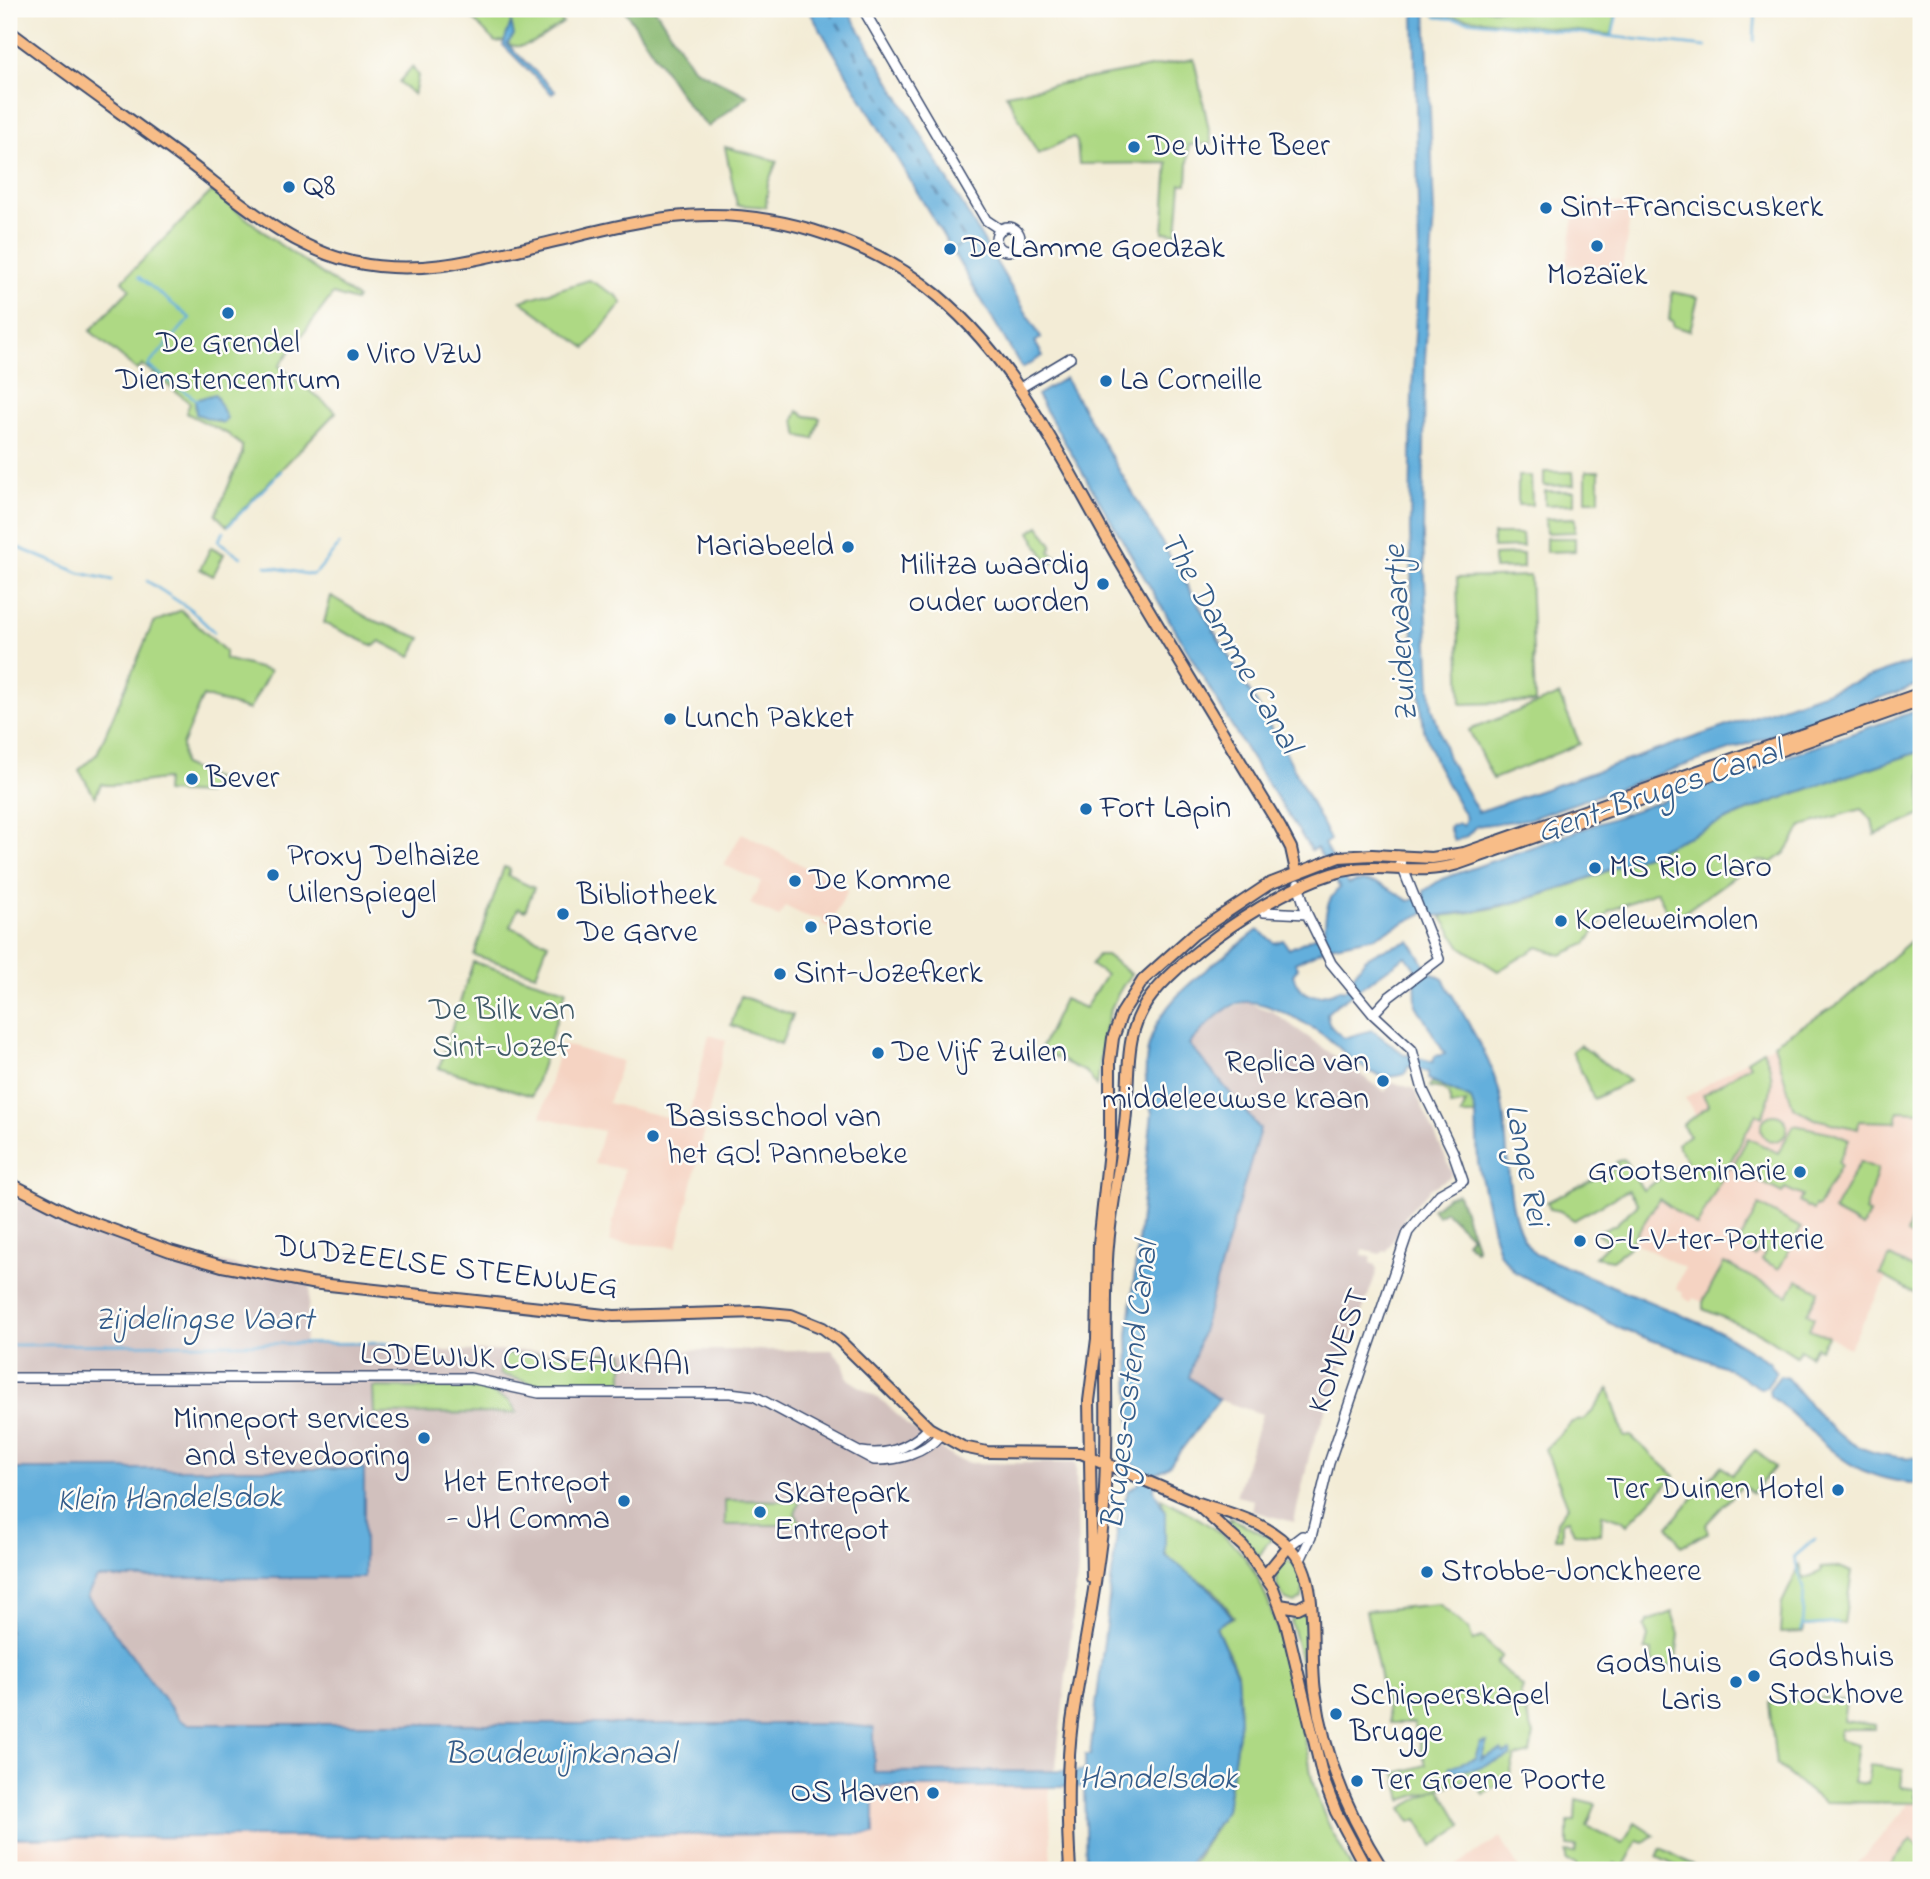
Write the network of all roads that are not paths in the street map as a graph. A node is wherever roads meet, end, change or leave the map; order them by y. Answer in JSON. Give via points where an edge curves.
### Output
{"nodes":[{"id":1,"x":863,"y":9,"type":"edge"},
{"id":2,"x":9,"y":31,"type":"edge"},
{"id":3,"x":1001,"y":230,"type":"dead end"},
{"id":4,"x":1070,"y":358,"type":"dead end"},
{"id":5,"x":1020,"y":388,"type":"junction"},
{"id":6,"x":1921,"y":693,"type":"edge"},
{"id":7,"x":1921,"y":701,"type":"edge"},
{"id":8,"x":1398,"y":856,"type":"junction"},
{"id":9,"x":1404,"y":871,"type":"junction"},
{"id":10,"x":1296,"y":872,"type":"junction"},
{"id":11,"x":1298,"y":889,"type":"junction"},
{"id":12,"x":1259,"y":908,"type":"junction"},
{"id":13,"x":1307,"y":914,"type":"junction"},
{"id":14,"x":1373,"y":1014,"type":"junction"},
{"id":15,"x":9,"y":1183,"type":"edge"},
{"id":16,"x":9,"y":1378,"type":"edge"},
{"id":17,"x":929,"y":1428,"type":"junction"},
{"id":18,"x":940,"y":1435,"type":"junction"},
{"id":19,"x":1089,"y":1455,"type":"junction"},
{"id":20,"x":875,"y":1457,"type":"junction"},
{"id":21,"x":1106,"y":1463,"type":"junction"},
{"id":22,"x":1193,"y":1501,"type":"junction"},
{"id":23,"x":1311,"y":1537,"type":"junction"},
{"id":24,"x":1289,"y":1546,"type":"junction"},
{"id":25,"x":1300,"y":1560,"type":"junction"},
{"id":26,"x":1266,"y":1574,"type":"junction"},
{"id":27,"x":1094,"y":1592,"type":"junction"},
{"id":28,"x":1310,"y":1602,"type":"junction"},
{"id":29,"x":1280,"y":1605,"type":"junction"},
{"id":30,"x":1317,"y":1732,"type":"junction"},
{"id":31,"x":1070,"y":1870,"type":"edge"},
{"id":32,"x":1367,"y":1870,"type":"edge"},
{"id":33,"x":1383,"y":1870,"type":"edge"}],
"edges":[{"from":1,"to":3,"type":"street","via":[[986,220]]},
{"from":2,"to":5,"type":"main road","via":[[277,229],[312,249],[352,262],[406,270],[443,267],[656,219],[722,216],[794,225],[847,242],[935,293],[983,338]]},
{"from":4,"to":5,"type":"street"},
{"from":5,"to":10,"type":"main road","via":[[1280,827]]},
{"from":6,"to":8,"type":"main road","via":[[1464,853],[1432,858]]},
{"from":7,"to":9,"type":"main road","via":[[1458,864]]},
{"from":8,"to":9,"type":"street"},
{"from":8,"to":10,"type":"main road","via":[[1329,860]]},
{"from":9,"to":11,"type":"main road","via":[[1354,869]]},
{"from":9,"to":14,"type":"street","via":[[1439,959]]},
{"from":10,"to":11,"type":"street"},
{"from":10,"to":19,"type":"main road","via":[[1240,900],[1194,934],[1143,980],[1117,1026],[1111,1061]]},
{"from":11,"to":12,"type":"main road"},
{"from":11,"to":13,"type":"street"},
{"from":12,"to":13,"type":"street"},
{"from":12,"to":21,"type":"main road","via":[[1162,984],[1133,1028],[1107,1261]]},
{"from":13,"to":14,"type":"street","via":[[1324,950]]},
{"from":14,"to":23,"type":"street","name":"KOMVEST","via":[[1410,1046],[1422,1087],[1463,1181],[1426,1206],[1408,1232],[1329,1463]]},
{"from":15,"to":17,"type":"main road","name":"DUDZEELSE STEENWEG","via":[[72,1215],[170,1251],[311,1283],[614,1316],[791,1315],[831,1334]]},
{"from":16,"to":20,"type":"street","name":"LODEWIJK COISEAUKAAI","via":[[470,1378],[539,1392],[742,1394],[764,1398],[856,1451]]},
{"from":17,"to":18,"type":"main road","name":"DUDZEELSE STEENWEG"},
{"from":17,"to":20,"type":"street","via":[[909,1445]]},
{"from":18,"to":19,"type":"main road","name":"DUDZEELSE STEENWEG","via":[[987,1452]]},
{"from":18,"to":20,"type":"street","via":[[920,1451],[894,1459]]},
{"from":19,"to":21,"type":"main road"},
{"from":19,"to":27,"type":"main road"},
{"from":21,"to":22,"type":"main road"},
{"from":21,"to":27,"type":"main road"},
{"from":22,"to":24,"type":"main road","via":[[1252,1521]]},
{"from":22,"to":26,"type":"main road"},
{"from":23,"to":24,"type":"street","via":[[1303,1536]]},
{"from":23,"to":25,"type":"street","name":"KOMVEST"},
{"from":24,"to":25,"type":"main road"},
{"from":24,"to":26,"type":"main road"},
{"from":25,"to":28,"type":"main road"},
{"from":26,"to":29,"type":"main road"},
{"from":27,"to":31,"type":"main road","via":[[1072,1724]]},
{"from":28,"to":29,"type":"main road","via":[[1298,1608]]},
{"from":28,"to":30,"type":"main road"},
{"from":29,"to":30,"type":"main road"},
{"from":30,"to":32,"type":"main road","via":[[1329,1796]]},
{"from":30,"to":33,"type":"main road","via":[[1348,1807]]}]}
